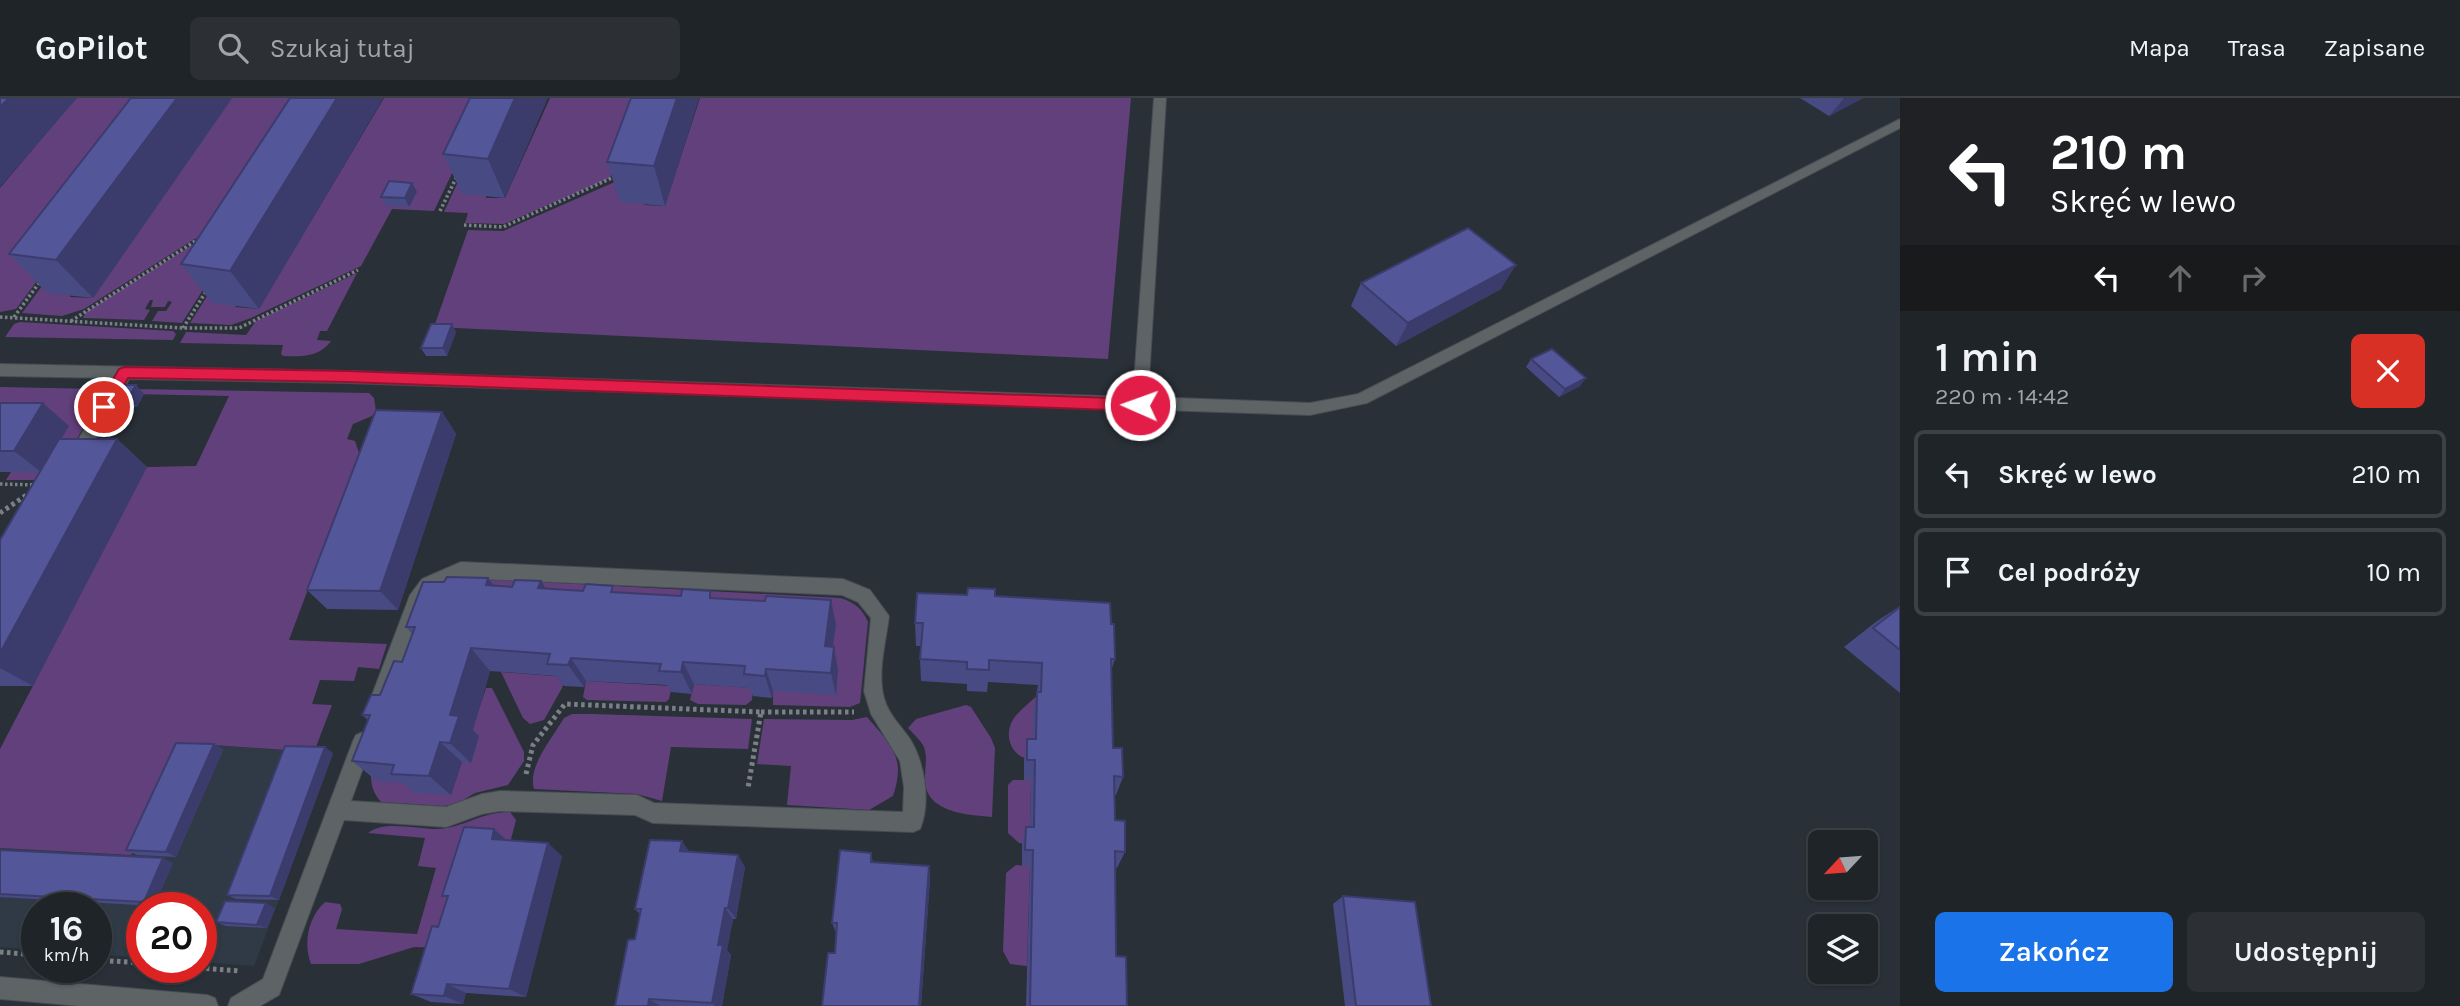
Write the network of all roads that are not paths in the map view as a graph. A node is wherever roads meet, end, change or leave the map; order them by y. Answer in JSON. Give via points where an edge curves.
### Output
{"nodes":[{"id":1,"x":1160,"y":98,"type":"edge"},
{"id":2,"x":1900,"y":123,"type":"edge"},
{"id":3,"x":0,"y":370,"type":"edge"},
{"id":4,"x":124,"y":373,"type":"junction"},
{"id":5,"x":1140,"y":405,"type":"junction"},
{"id":6,"x":68,"y":472,"type":"edge"},
{"id":7,"x":338,"y":810,"type":"junction"},
{"id":8,"x":0,"y":988,"type":"edge"},
{"id":9,"x":207,"y":1006,"type":"edge"},
{"id":10,"x":239,"y":1006,"type":"edge"}],
"edges":[{"from":1,"to":5,"type":"street"},
{"from":2,"to":5,"type":"street","via":[[1362,399],[1310,409]]},
{"from":3,"to":4,"type":"street"},
{"from":4,"to":5,"type":"street"},
{"from":4,"to":6,"type":"street"},
{"from":7,"to":7,"type":"street","via":[[416,601],[428,584],[461,570],[853,590],[880,616],[873,692],[906,751],[915,789],[913,822],[653,813],[637,805],[500,801],[446,817]]},
{"from":7,"to":10,"type":"street","via":[[271,987]]},
{"from":8,"to":9,"type":"street"}]}
